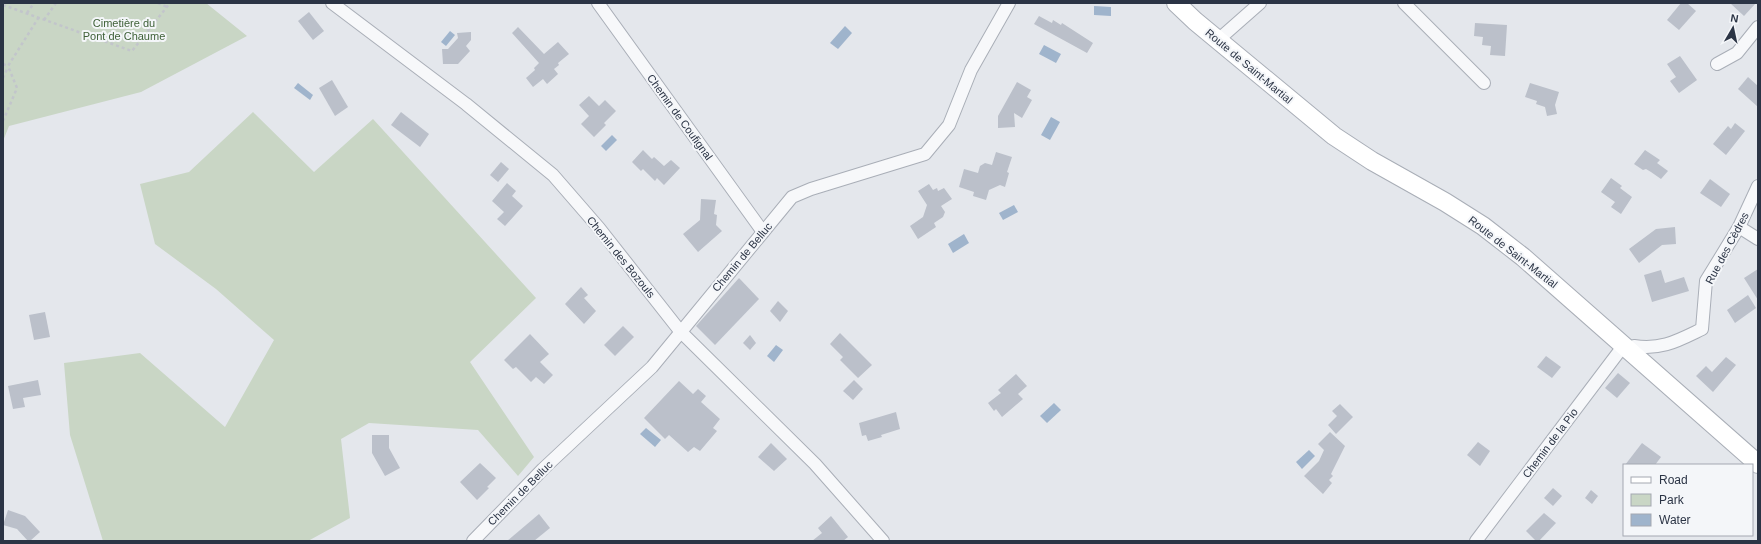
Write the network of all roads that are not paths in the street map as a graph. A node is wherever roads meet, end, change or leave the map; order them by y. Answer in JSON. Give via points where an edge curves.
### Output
{"nodes":[{"id":1,"x":332,"y":3,"type":"edge"},
{"id":2,"x":598,"y":3,"type":"edge"},
{"id":3,"x":1009,"y":3,"type":"edge"},
{"id":4,"x":1176,"y":3,"type":"edge"},
{"id":5,"x":1260,"y":3,"type":"edge"},
{"id":6,"x":1404,"y":3,"type":"edge"},
{"id":7,"x":1758,"y":27,"type":"edge"},
{"id":8,"x":1218,"y":40,"type":"junction"},
{"id":9,"x":1717,"y":64,"type":"dead end"},
{"id":10,"x":1484,"y":83,"type":"dead end"},
{"id":11,"x":1758,"y":186,"type":"edge"},
{"id":12,"x":1739,"y":227,"type":"junction"},
{"id":13,"x":763,"y":232,"type":"junction"},
{"id":14,"x":1758,"y":239,"type":"edge"},
{"id":15,"x":680,"y":331,"type":"junction"},
{"id":16,"x":1627,"y":347,"type":"junction"},
{"id":17,"x":1758,"y":464,"type":"edge"},
{"id":18,"x":473,"y":541,"type":"edge"},
{"id":19,"x":883,"y":541,"type":"edge"},
{"id":20,"x":1476,"y":541,"type":"edge"}],
"edges":[{"from":1,"to":15,"type":"street","name":"Chemin des Bozouls","via":[[466,104],[553,175],[599,228]]},
{"from":2,"to":13,"type":"street","name":"Chemin de Coufignal"},
{"from":3,"to":13,"type":"street","name":"Chemin de Belluc","via":[[972,70],[950,126],[925,154],[792,197]]},
{"from":4,"to":8,"type":"main road","name":"Route de Saint-Martial"},
{"from":5,"to":8,"type":"street"},
{"from":6,"to":10,"type":"street"},
{"from":7,"to":9,"type":"street","via":[[1738,53]]},
{"from":8,"to":16,"type":"main road","name":"Route de Saint-Martial","via":[[1334,136],[1483,226]]},
{"from":11,"to":12,"type":"street","name":"Rue des Cèdres"},
{"from":12,"to":14,"type":"street"},
{"from":12,"to":16,"type":"street","name":"Rue des Cèdres","via":[[1706,281],[1702,329],[1670,344],[1649,348]]},
{"from":13,"to":15,"type":"street","name":"Chemin de Belluc"},
{"from":15,"to":18,"type":"street","name":"Chemin de Belluc","via":[[652,367],[543,469]]},
{"from":15,"to":19,"type":"street","name":"Chemin des Bozouls","via":[[815,464]]},
{"from":16,"to":17,"type":"main road","name":"Route de Saint-Martial"},
{"from":16,"to":20,"type":"street","name":"Chemin de la Pio"}]}
